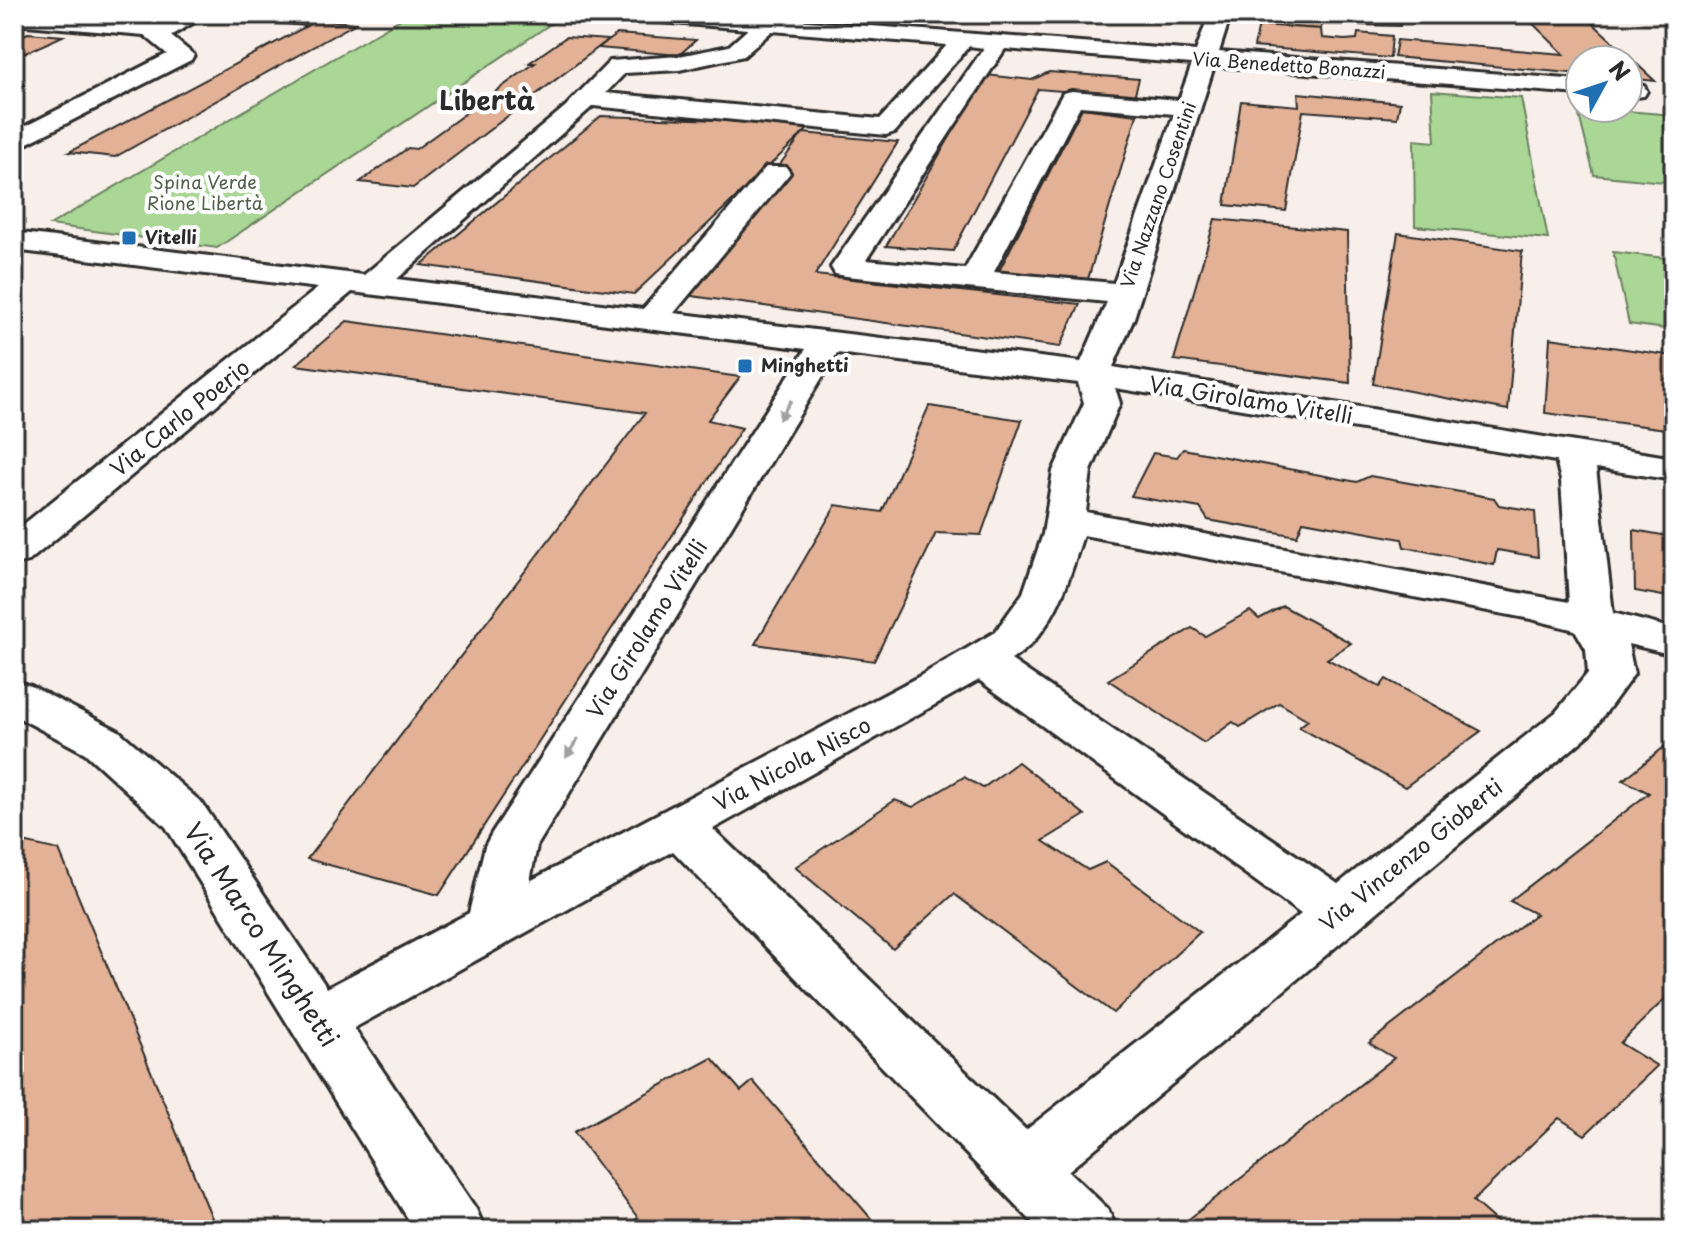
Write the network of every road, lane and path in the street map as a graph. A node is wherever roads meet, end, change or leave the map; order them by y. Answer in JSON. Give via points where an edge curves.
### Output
{"nodes":[{"id":1,"x":197,"y":14,"type":"edge"},
{"id":2,"x":635,"y":14,"type":"edge"},
{"id":3,"x":1220,"y":14,"type":"edge"},
{"id":4,"x":677,"y":16,"type":"edge"},
{"id":5,"x":14,"y":18,"type":"edge"},
{"id":6,"x":1079,"y":25,"type":"dead end"},
{"id":7,"x":765,"y":26,"type":"junction"},
{"id":8,"x":164,"y":30,"type":"junction"},
{"id":9,"x":963,"y":40,"type":"junction"},
{"id":10,"x":998,"y":43,"type":"junction"},
{"id":11,"x":1068,"y":48,"type":"junction"},
{"id":12,"x":1205,"y":59,"type":"junction"},
{"id":13,"x":1564,"y":86,"type":"edge"},
{"id":14,"x":580,"y":105,"type":"junction"},
{"id":15,"x":1189,"y":108,"type":"junction"},
{"id":16,"x":14,"y":142,"type":"edge"},
{"id":17,"x":776,"y":173,"type":"dead end"},
{"id":18,"x":14,"y":241,"type":"edge"},
{"id":19,"x":975,"y":279,"type":"junction"},
{"id":20,"x":358,"y":283,"type":"junction"},
{"id":21,"x":1125,"y":294,"type":"junction"},
{"id":22,"x":650,"y":321,"type":"junction"},
{"id":23,"x":826,"y":343,"type":"junction"},
{"id":24,"x":1093,"y":374,"type":"junction"},
{"id":25,"x":1572,"y":452,"type":"junction"},
{"id":26,"x":1674,"y":469,"type":"edge"},
{"id":27,"x":1065,"y":520,"type":"junction"},
{"id":28,"x":14,"y":552,"type":"edge"},
{"id":29,"x":1592,"y":621,"type":"junction"},
{"id":30,"x":1674,"y":642,"type":"edge"},
{"id":31,"x":980,"y":659,"type":"junction"},
{"id":32,"x":14,"y":696,"type":"edge"},
{"id":33,"x":678,"y":825,"type":"junction"},
{"id":34,"x":1339,"y":913,"type":"junction"},
{"id":35,"x":494,"y":925,"type":"junction"},
{"id":36,"x":317,"y":1021,"type":"junction"},
{"id":37,"x":1023,"y":1170,"type":"junction"},
{"id":38,"x":452,"y":1230,"type":"edge"},
{"id":39,"x":1084,"y":1230,"type":"edge"}],
"edges":[{"from":1,"to":8,"type":"street"},
{"from":2,"to":4,"type":"street","name":"Via Benedetto Bonazzi"},
{"from":3,"to":12,"type":"street","name":"Via Nazzano Cosentini"},
{"from":4,"to":7,"type":"street","name":"Via Benedetto Bonazzi"},
{"from":5,"to":8,"type":"street"},
{"from":6,"to":11,"type":"street"},
{"from":7,"to":9,"type":"street","name":"Via Benedetto Bonazzi"},
{"from":7,"to":14,"type":"street","via":[[736,51],[679,63],[618,66]]},
{"from":8,"to":16,"type":"street","via":[[155,35],[183,55]]},
{"from":9,"to":10,"type":"street","name":"Via Benedetto Bonazzi"},
{"from":9,"to":14,"type":"street","via":[[886,127]]},
{"from":10,"to":11,"type":"street","name":"Via Benedetto Bonazzi"},
{"from":10,"to":19,"type":"street","via":[[846,267]]},
{"from":11,"to":12,"type":"street","name":"Via Benedetto Bonazzi"},
{"from":12,"to":13,"type":"street","name":"Via Benedetto Bonazzi"},
{"from":12,"to":15,"type":"street","name":"Via Nazzano Cosentini"},
{"from":14,"to":20,"type":"street"},
{"from":15,"to":19,"type":"street","via":[[1072,98]]},
{"from":15,"to":21,"type":"street","name":"Via Nazzano Cosentini"},
{"from":17,"to":22,"type":"street"},
{"from":18,"to":20,"type":"street","name":"Via Girolamo Vitelli"},
{"from":19,"to":21,"type":"street"},
{"from":20,"to":22,"type":"street","name":"Via Girolamo Vitelli"},
{"from":20,"to":28,"type":"street","name":"Via Carlo Poerio"},
{"from":21,"to":24,"type":"street","name":"Via Nazzano Cosentini"},
{"from":22,"to":23,"type":"street","name":"Via Girolamo Vitelli"},
{"from":23,"to":24,"type":"street","name":"Via Girolamo Vitelli"},
{"from":23,"to":35,"type":"street","name":"Via Girolamo Vitelli","one_way":true,"via":[[511,846]]},
{"from":24,"to":25,"type":"street","name":"Via Girolamo Vitelli"},
{"from":24,"to":27,"type":"street","name":"Via Nicola Nisco","via":[[1102,403],[1072,471]]},
{"from":25,"to":26,"type":"street","name":"Via Girolamo Vitelli"},
{"from":25,"to":29,"type":"street","name":"Via Vincenzo Gioberti","via":[[1580,480]]},
{"from":27,"to":29,"type":"street"},
{"from":27,"to":31,"type":"street","name":"Via Nicola Nisco","via":[[1044,593],[1011,641]]},
{"from":29,"to":30,"type":"street"},
{"from":29,"to":34,"type":"street","name":"Via Vincenzo Gioberti","via":[[1609,649],[1611,674],[1573,723]]},
{"from":31,"to":33,"type":"street","name":"Via Nicola Nisco"},
{"from":31,"to":34,"type":"street"},
{"from":32,"to":36,"type":"street","name":"Via Marco Minghetti","via":[[102,742],[184,815]]},
{"from":33,"to":35,"type":"street","name":"Via Nicola Nisco"},
{"from":33,"to":37,"type":"street"},
{"from":34,"to":37,"type":"street","name":"Via Vincenzo Gioberti"},
{"from":35,"to":36,"type":"street","name":"Via Nicola Nisco"},
{"from":36,"to":38,"type":"street","name":"Via Marco Minghetti"},
{"from":37,"to":39,"type":"street"}]}
